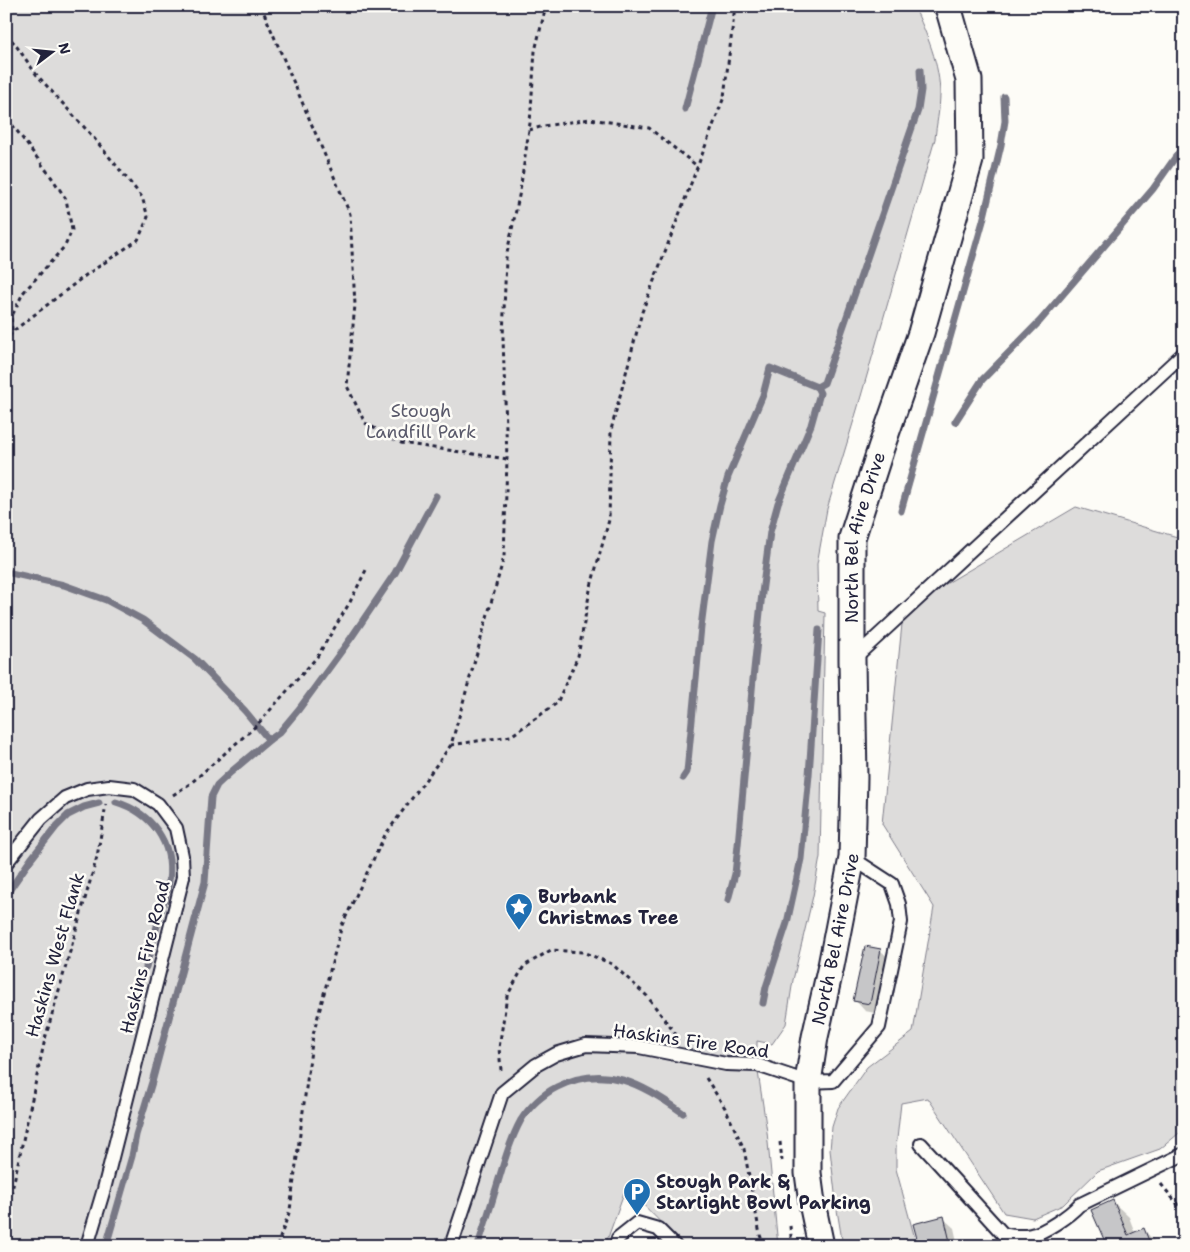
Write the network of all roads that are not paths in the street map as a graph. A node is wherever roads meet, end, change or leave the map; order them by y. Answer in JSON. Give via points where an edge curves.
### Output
{"nodes":[{"id":1,"x":947,"y":6,"type":"edge"},
{"id":2,"x":1184,"y":353,"type":"edge"},
{"id":3,"x":852,"y":660,"type":"junction"},
{"id":4,"x":852,"y":858,"type":"junction"},
{"id":5,"x":6,"y":863,"type":"edge"},
{"id":6,"x":808,"y":1082,"type":"junction"},
{"id":7,"x":921,"y":1144,"type":"dead end"},
{"id":8,"x":1184,"y":1154,"type":"edge"},
{"id":9,"x":1040,"y":1232,"type":"junction"},
{"id":10,"x":87,"y":1246,"type":"edge"},
{"id":11,"x":451,"y":1246,"type":"edge"},
{"id":12,"x":616,"y":1246,"type":"edge"},
{"id":13,"x":674,"y":1246,"type":"edge"},
{"id":14,"x":821,"y":1246,"type":"edge"},
{"id":15,"x":1038,"y":1246,"type":"edge"}],
"edges":[{"from":1,"to":3,"type":"street","name":"North Bel Aire Drive","via":[[969,80],[970,160],[921,332],[852,538]]},
{"from":2,"to":3,"type":"lane"},
{"from":3,"to":4,"type":"street","name":"North Bel Aire Drive"},
{"from":4,"to":6,"type":"street","name":"North Bel Aire Drive"},
{"from":4,"to":6,"type":"lane","name":"Haskins Fire Road","via":[[892,884],[900,904],[901,922],[879,1027],[833,1081]]},
{"from":5,"to":10,"type":"lane","name":"Haskins Fire Road","via":[[41,820],[65,798],[87,789],[109,786],[134,789],[158,804],[176,828],[182,856],[183,877]]},
{"from":6,"to":11,"type":"lane","name":"Haskins Fire Road","via":[[756,1066],[726,1064],[639,1047],[586,1045],[556,1054],[536,1065],[502,1094]]},
{"from":6,"to":14,"type":"street","name":"North Bel Aire Drive","via":[[808,1173]]},
{"from":7,"to":9,"type":"lane","via":[[1003,1234],[1017,1236]]},
{"from":8,"to":9,"type":"lane","via":[[1079,1205]]},
{"from":9,"to":15,"type":"lane"},
{"from":12,"to":13,"type":"lane","via":[[618,1238],[637,1223],[658,1229]]}]}
